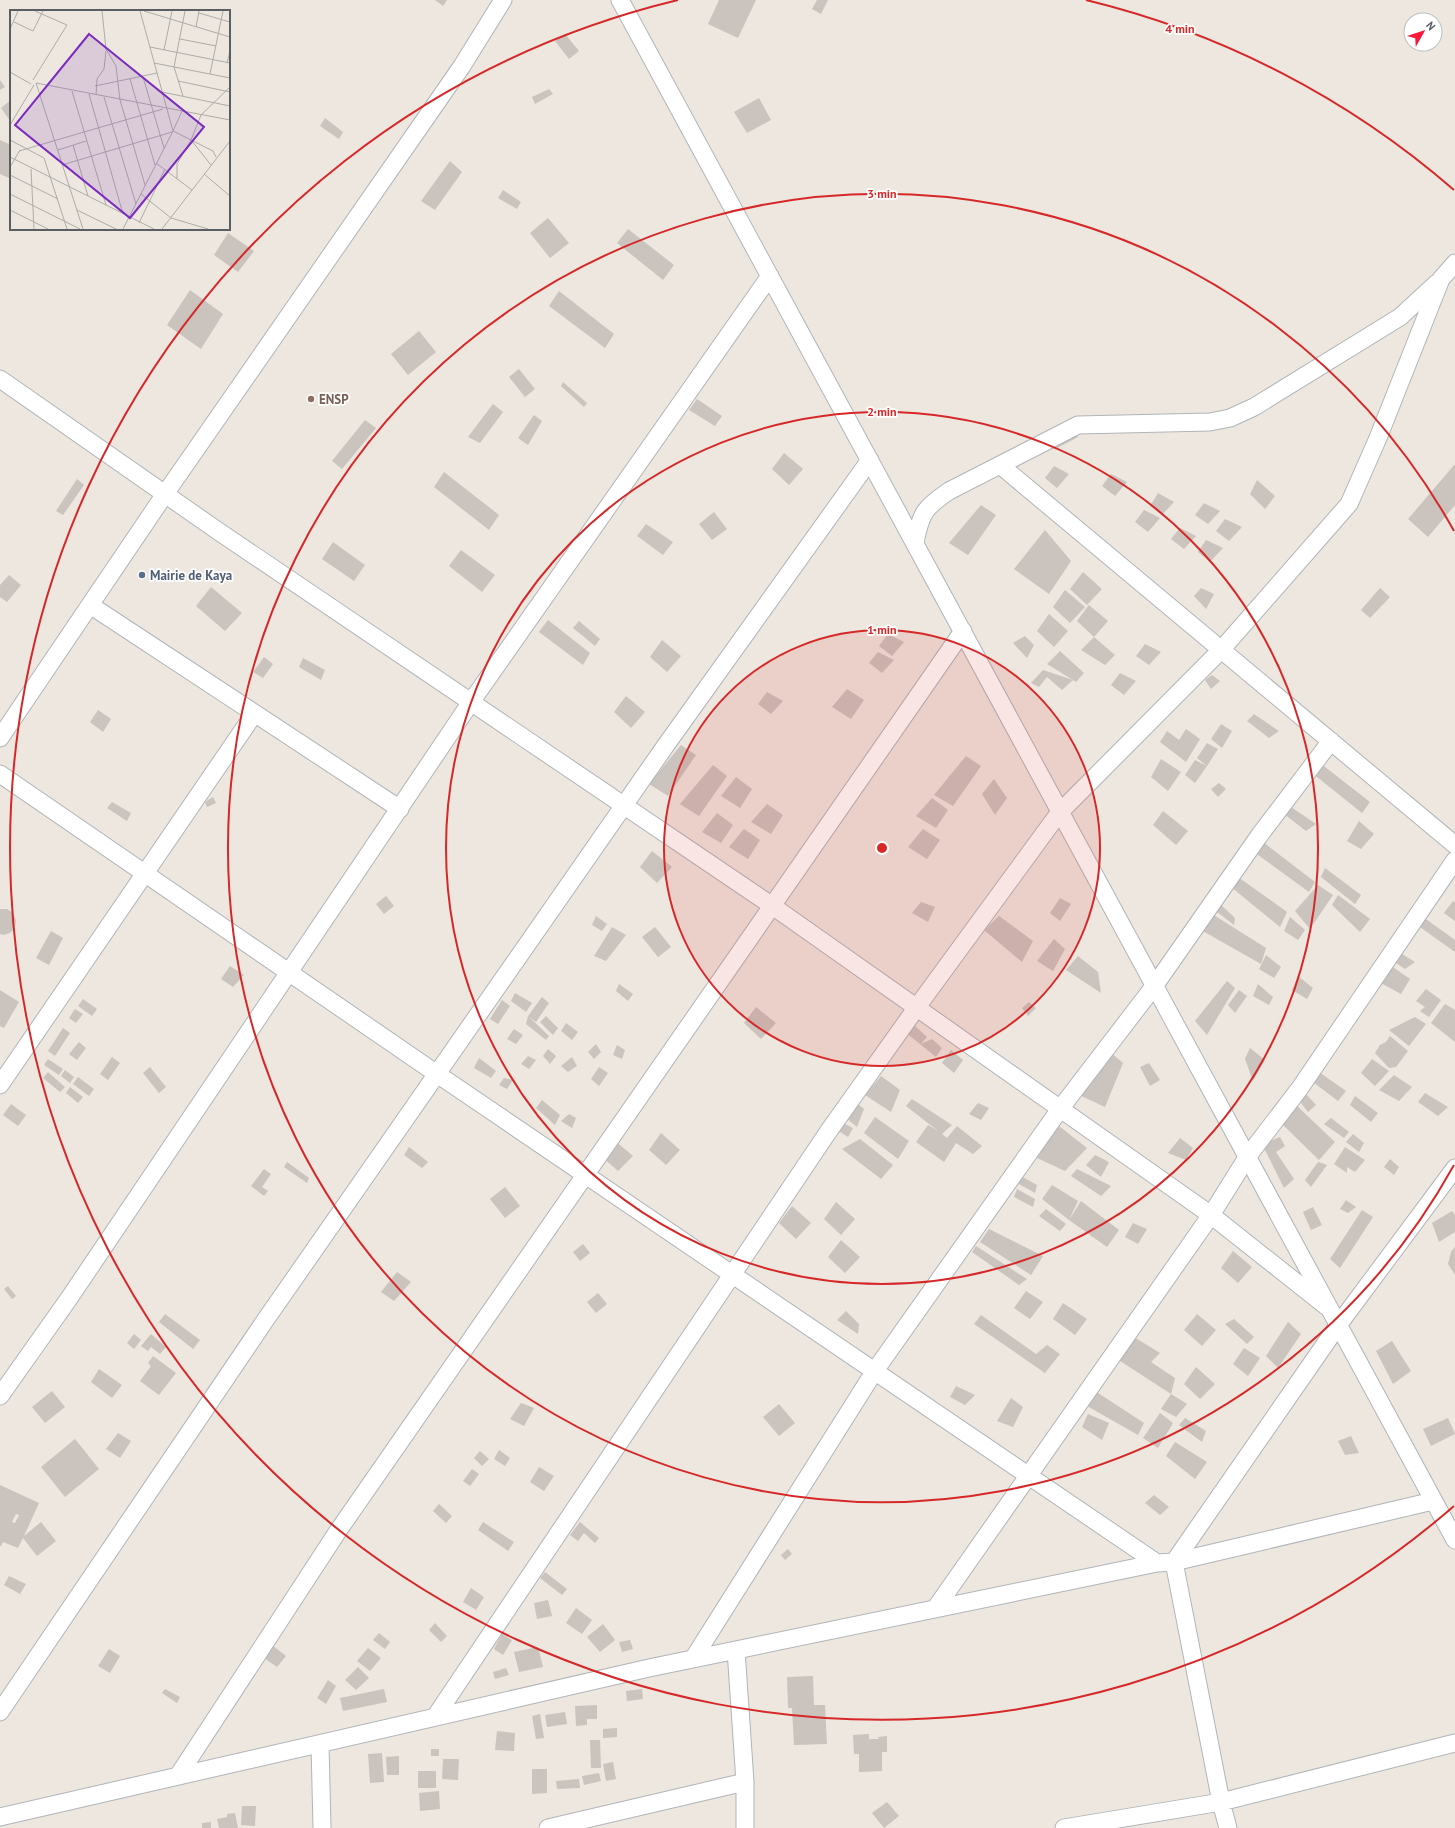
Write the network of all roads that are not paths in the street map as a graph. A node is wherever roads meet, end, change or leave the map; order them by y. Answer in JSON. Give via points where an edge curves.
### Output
{"nodes":[{"id":1,"x":503,"y":0,"type":"edge"},
{"id":2,"x":620,"y":0,"type":"edge"},
{"id":3,"x":1455,"y":262,"type":"edge"},
{"id":4,"x":770,"y":276,"type":"junction"},
{"id":5,"x":1441,"y":279,"type":"junction"},
{"id":6,"x":0,"y":379,"type":"edge"},
{"id":7,"x":870,"y":460,"type":"junction"},
{"id":8,"x":1000,"y":465,"type":"junction"},
{"id":9,"x":166,"y":494,"type":"junction"},
{"id":10,"x":915,"y":542,"type":"junction"},
{"id":11,"x":90,"y":605,"type":"junction"},
{"id":12,"x":963,"y":631,"type":"junction"},
{"id":13,"x":1221,"y":650,"type":"junction"},
{"id":14,"x":471,"y":702,"type":"junction"},
{"id":15,"x":254,"y":714,"type":"junction"},
{"id":16,"x":0,"y":738,"type":"edge"},
{"id":17,"x":1331,"y":741,"type":"junction"},
{"id":18,"x":0,"y":774,"type":"edge"},
{"id":19,"x":624,"y":805,"type":"junction"},
{"id":20,"x":400,"y":809,"type":"junction"},
{"id":21,"x":1059,"y":813,"type":"junction"},
{"id":22,"x":1455,"y":845,"type":"edge"},
{"id":23,"x":1455,"y":860,"type":"edge"},
{"id":24,"x":145,"y":873,"type":"junction"},
{"id":25,"x":771,"y":905,"type":"junction"},
{"id":26,"x":289,"y":972,"type":"junction"},
{"id":27,"x":1155,"y":985,"type":"junction"},
{"id":28,"x":916,"y":1007,"type":"junction"},
{"id":29,"x":437,"y":1074,"type":"junction"},
{"id":30,"x":0,"y":1085,"type":"edge"},
{"id":31,"x":1060,"y":1109,"type":"junction"},
{"id":32,"x":1248,"y":1156,"type":"junction"},
{"id":33,"x":1455,"y":1168,"type":"edge"},
{"id":34,"x":585,"y":1175,"type":"junction"},
{"id":35,"x":1211,"y":1215,"type":"junction"},
{"id":36,"x":731,"y":1274,"type":"junction"},
{"id":37,"x":1336,"y":1318,"type":"junction"},
{"id":38,"x":874,"y":1372,"type":"junction"},
{"id":39,"x":0,"y":1396,"type":"edge"},
{"id":40,"x":1028,"y":1476,"type":"junction"},
{"id":41,"x":1433,"y":1501,"type":"junction"},
{"id":42,"x":1455,"y":1540,"type":"edge"},
{"id":43,"x":1174,"y":1562,"type":"junction"},
{"id":44,"x":1157,"y":1564,"type":"junction"},
{"id":45,"x":935,"y":1609,"type":"junction"},
{"id":46,"x":736,"y":1650,"type":"junction"},
{"id":47,"x":693,"y":1659,"type":"junction"},
{"id":48,"x":0,"y":1712,"type":"edge"},
{"id":49,"x":434,"y":1717,"type":"junction"},
{"id":50,"x":1455,"y":1743,"type":"edge"},
{"id":51,"x":320,"y":1744,"type":"junction"},
{"id":52,"x":178,"y":1776,"type":"junction"},
{"id":53,"x":745,"y":1782,"type":"junction"},
{"id":54,"x":1221,"y":1802,"type":"junction"},
{"id":55,"x":0,"y":1817,"type":"edge"},
{"id":56,"x":322,"y":1828,"type":"edge"},
{"id":57,"x":548,"y":1828,"type":"edge"},
{"id":58,"x":745,"y":1828,"type":"edge"},
{"id":59,"x":1064,"y":1828,"type":"edge"},
{"id":60,"x":1215,"y":1828,"type":"edge"},
{"id":61,"x":1228,"y":1828,"type":"edge"}],
"edges":[{"from":1,"to":9,"type":"street","via":[[462,66]]},
{"from":2,"to":4,"type":"street"},
{"from":3,"to":5,"type":"street"},
{"from":4,"to":7,"type":"street"},
{"from":4,"to":14,"type":"street"},
{"from":5,"to":8,"type":"street","via":[[1400,317],[1254,407],[1230,418],[1210,422],[1078,426]]},
{"from":5,"to":13,"type":"street","via":[[1349,504]]},
{"from":6,"to":9,"type":"street"},
{"from":7,"to":10,"type":"street"},
{"from":7,"to":19,"type":"street"},
{"from":8,"to":10,"type":"street","via":[[949,491],[930,504],[920,520]]},
{"from":8,"to":13,"type":"street"},
{"from":9,"to":11,"type":"street"},
{"from":9,"to":14,"type":"street"},
{"from":10,"to":12,"type":"street"},
{"from":11,"to":15,"type":"street"},
{"from":11,"to":16,"type":"street"},
{"from":12,"to":21,"type":"street"},
{"from":12,"to":25,"type":"street"},
{"from":13,"to":17,"type":"street"},
{"from":13,"to":21,"type":"street"},
{"from":14,"to":19,"type":"street"},
{"from":14,"to":20,"type":"street"},
{"from":15,"to":20,"type":"street"},
{"from":15,"to":24,"type":"street"},
{"from":17,"to":22,"type":"street"},
{"from":17,"to":27,"type":"street","via":[[1258,836]]},
{"from":18,"to":24,"type":"street"},
{"from":19,"to":25,"type":"street"},
{"from":19,"to":29,"type":"street"},
{"from":20,"to":26,"type":"street"},
{"from":21,"to":27,"type":"street"},
{"from":21,"to":28,"type":"street"},
{"from":23,"to":32,"type":"street","via":[[1300,1088]]},
{"from":24,"to":26,"type":"street"},
{"from":24,"to":30,"type":"street"},
{"from":25,"to":28,"type":"street"},
{"from":25,"to":34,"type":"street"},
{"from":26,"to":29,"type":"street"},
{"from":26,"to":39,"type":"street","via":[[70,1297]]},
{"from":27,"to":31,"type":"street"},
{"from":27,"to":32,"type":"street"},
{"from":28,"to":31,"type":"street"},
{"from":28,"to":36,"type":"street"},
{"from":29,"to":34,"type":"street"},
{"from":29,"to":48,"type":"street","via":[[264,1322]]},
{"from":31,"to":35,"type":"street"},
{"from":31,"to":38,"type":"street"},
{"from":32,"to":35,"type":"street"},
{"from":32,"to":37,"type":"street"},
{"from":33,"to":37,"type":"street"},
{"from":34,"to":36,"type":"street"},
{"from":34,"to":52,"type":"street","via":[[338,1530]]},
{"from":35,"to":37,"type":"street"},
{"from":35,"to":40,"type":"street"},
{"from":36,"to":38,"type":"street"},
{"from":36,"to":49,"type":"street"},
{"from":37,"to":41,"type":"street"},
{"from":37,"to":43,"type":"street"},
{"from":38,"to":40,"type":"street"},
{"from":38,"to":47,"type":"street"},
{"from":40,"to":44,"type":"street"},
{"from":40,"to":45,"type":"street"},
{"from":41,"to":42,"type":"street"},
{"from":41,"to":43,"type":"street"},
{"from":43,"to":44,"type":"street"},
{"from":43,"to":54,"type":"street"},
{"from":44,"to":45,"type":"street"},
{"from":45,"to":46,"type":"street"},
{"from":46,"to":47,"type":"street"},
{"from":46,"to":53,"type":"street"},
{"from":47,"to":49,"type":"street"},
{"from":49,"to":51,"type":"street"},
{"from":50,"to":54,"type":"street"},
{"from":51,"to":52,"type":"street"},
{"from":51,"to":56,"type":"street"},
{"from":52,"to":55,"type":"street"},
{"from":53,"to":57,"type":"street"},
{"from":53,"to":58,"type":"street"},
{"from":54,"to":59,"type":"street"},
{"from":54,"to":60,"type":"street"},
{"from":54,"to":61,"type":"street"}]}
